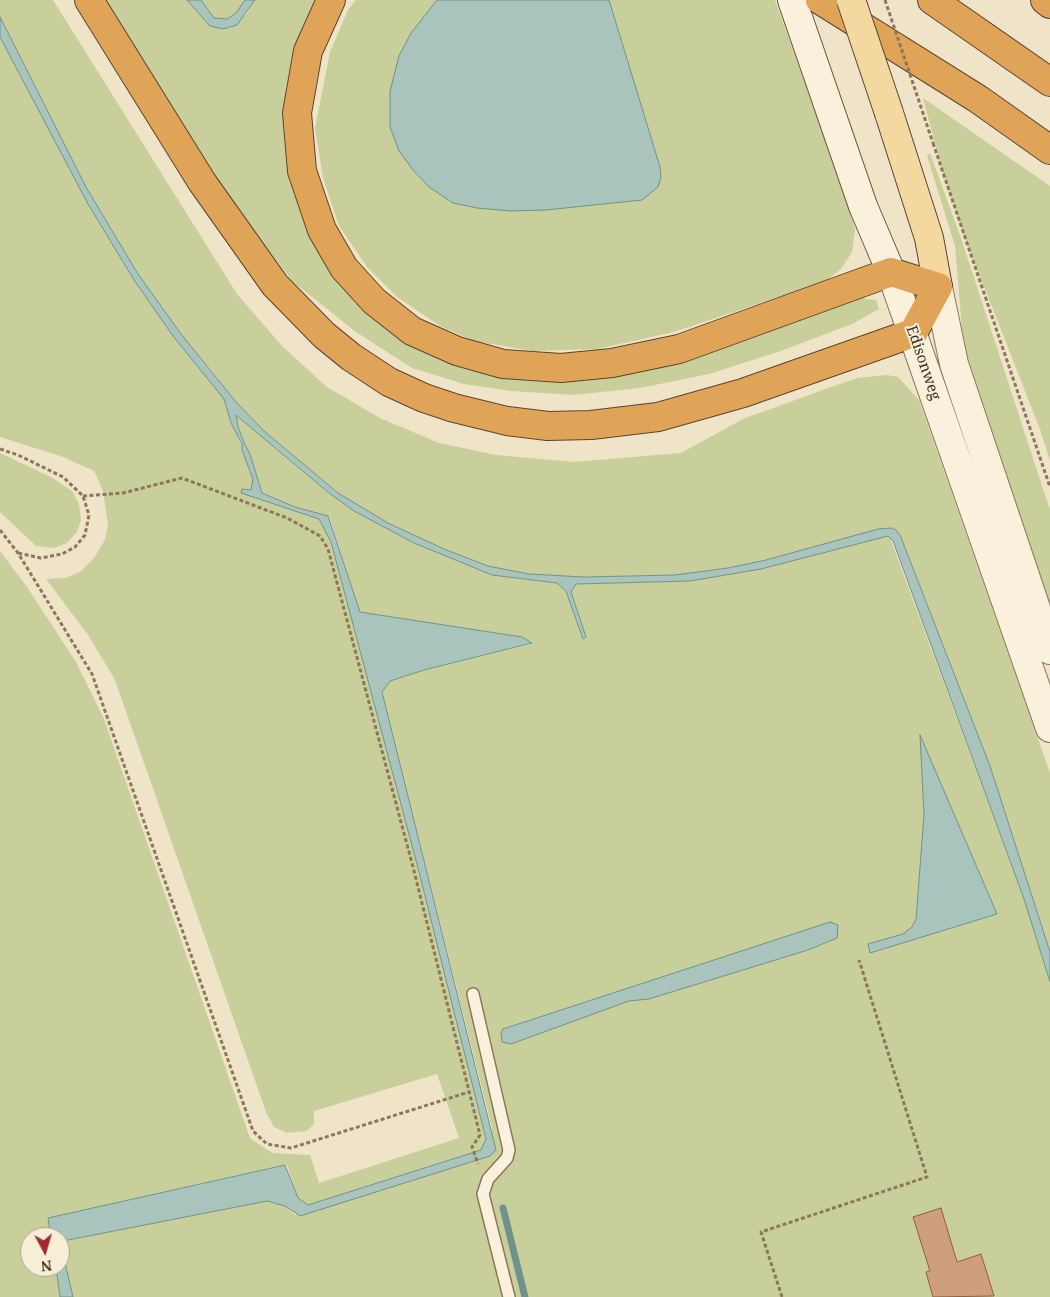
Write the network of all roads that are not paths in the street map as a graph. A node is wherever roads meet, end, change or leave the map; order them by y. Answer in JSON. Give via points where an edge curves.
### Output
{"nodes":[{"id":1,"x":89,"y":0,"type":"edge"},
{"id":2,"x":331,"y":0,"type":"edge"},
{"id":3,"x":792,"y":0,"type":"edge"},
{"id":4,"x":932,"y":0,"type":"edge"},
{"id":5,"x":1045,"y":0,"type":"edge"},
{"id":6,"x":830,"y":1,"type":"edge"},
{"id":7,"x":1050,"y":4,"type":"edge"},
{"id":8,"x":1050,"y":82,"type":"edge"},
{"id":9,"x":1050,"y":150,"type":"edge"},
{"id":10,"x":891,"y":272,"type":"junction"},
{"id":11,"x":938,"y":287,"type":"junction"},
{"id":12,"x":913,"y":332,"type":"junction"},
{"id":13,"x":1050,"y":650,"type":"edge"},
{"id":14,"x":1050,"y":728,"type":"edge"},
{"id":15,"x":474,"y":994,"type":"dead end"},
{"id":16,"x":509,"y":1297,"type":"edge"}],
"edges":[{"from":1,"to":12,"type":"highway","via":[[202,182],[275,285],[324,335],[351,357],[389,382],[424,398],[507,421],[548,426],[591,425],[658,417],[743,393]]},
{"from":2,"to":10,"type":"highway","via":[[308,51],[297,113],[302,171],[322,230],[344,268],[374,301],[412,331],[457,351],[503,364],[561,368],[612,362],[679,349]]},
{"from":3,"to":10,"type":"street","name":"Edisonweg","via":[[863,206]]},
{"from":4,"to":8,"type":"highway"},
{"from":5,"to":7,"type":"highway"},
{"from":6,"to":9,"type":"highway"},
{"from":6,"to":11,"type":"main road","name":"Edisonweg","bridge":true,"via":[[889,113],[928,238]]},
{"from":10,"to":11,"type":"highway"},
{"from":10,"to":12,"type":"street","name":"Edisonweg"},
{"from":11,"to":12,"type":"highway"},
{"from":11,"to":13,"type":"street","name":"Edisonweg","via":[[954,364]]},
{"from":12,"to":14,"type":"street","name":"Edisonweg"},
{"from":15,"to":16,"type":"lane","via":[[509,1150],[507,1158],[488,1179],[483,1194]]}]}
